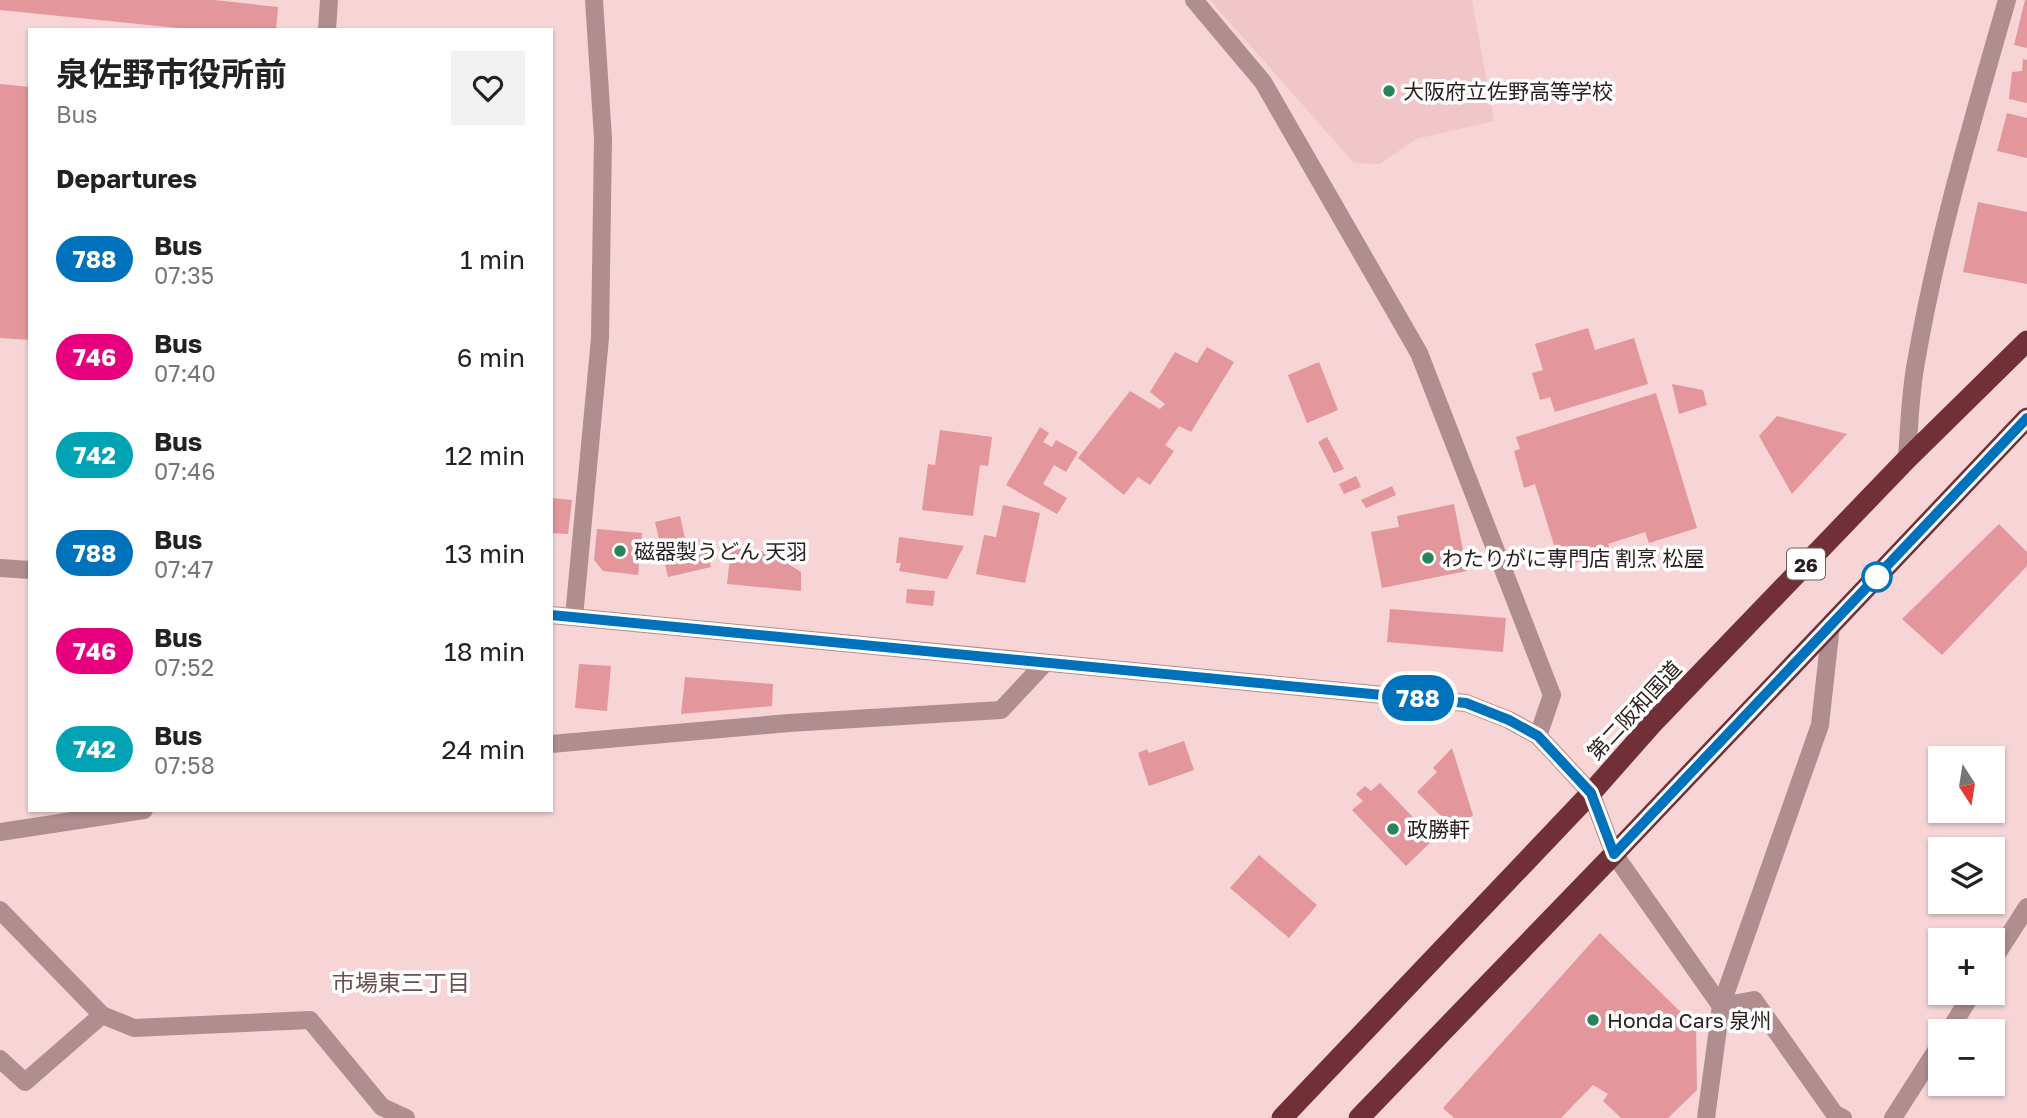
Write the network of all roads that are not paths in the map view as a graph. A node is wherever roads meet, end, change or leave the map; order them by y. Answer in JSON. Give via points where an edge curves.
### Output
{"nodes":[{"id":1,"x":329,"y":0,"type":"edge"},
{"id":2,"x":594,"y":0,"type":"edge"},
{"id":3,"x":1194,"y":0,"type":"edge"},
{"id":4,"x":2007,"y":0,"type":"edge"},
{"id":5,"x":327,"y":28,"type":"edge"},
{"id":6,"x":2027,"y":341,"type":"edge"},
{"id":7,"x":2027,"y":418,"type":"edge"},
{"id":8,"x":1906,"y":459,"type":"junction"},
{"id":9,"x":0,"y":568,"type":"edge"},
{"id":10,"x":28,"y":570,"type":"edge"},
{"id":11,"x":553,"y":615,"type":"edge"},
{"id":12,"x":574,"y":617,"type":"junction"},
{"id":13,"x":1831,"y":625,"type":"junction"},
{"id":14,"x":1045,"y":663,"type":"junction"},
{"id":15,"x":1538,"y":736,"type":"junction"},
{"id":16,"x":553,"y":744,"type":"edge"},
{"id":17,"x":1591,"y":793,"type":"junction"},
{"id":18,"x":131,"y":812,"type":"edge"},
{"id":19,"x":0,"y":832,"type":"edge"},
{"id":20,"x":1614,"y":854,"type":"junction"},
{"id":21,"x":2027,"y":907,"type":"edge"},
{"id":22,"x":0,"y":910,"type":"edge"},
{"id":23,"x":2005,"y":941,"type":"edge"},
{"id":24,"x":1721,"y":1006,"type":"junction"},
{"id":25,"x":102,"y":1015,"type":"junction"},
{"id":26,"x":0,"y":1059,"type":"edge"},
{"id":27,"x":1928,"y":1063,"type":"edge"},
{"id":28,"x":379,"y":1112,"type":"edge"},
{"id":29,"x":406,"y":1118,"type":"edge"},
{"id":30,"x":1282,"y":1118,"type":"edge"},
{"id":31,"x":1359,"y":1118,"type":"edge"},
{"id":32,"x":1706,"y":1118,"type":"edge"},
{"id":33,"x":1843,"y":1118,"type":"edge"},
{"id":34,"x":1893,"y":1118,"type":"edge"}],
"edges":[{"from":1,"to":5,"type":"street"},
{"from":2,"to":12,"type":"street","via":[[603,138],[600,338]]},
{"from":3,"to":15,"type":"street","via":[[1263,82],[1419,353],[1552,695]]},
{"from":4,"to":8,"type":"street","via":[[1954,182],[1915,370]]},
{"from":6,"to":8,"type":"highway","name":"第二阪和国道","number":"26"},
{"from":7,"to":13,"type":"highway"},
{"from":8,"to":17,"type":"highway","name":"第二阪和国道","number":"26"},
{"from":9,"to":10,"type":"street"},
{"from":11,"to":12,"type":"street"},
{"from":12,"to":14,"type":"street"},
{"from":13,"to":20,"type":"highway"},
{"from":13,"to":24,"type":"street","via":[[1820,725]]},
{"from":14,"to":15,"type":"street","via":[[1466,703]]},
{"from":14,"to":16,"type":"street","via":[[1001,710]]},
{"from":15,"to":17,"type":"street"},
{"from":17,"to":20,"type":"street"},
{"from":17,"to":30,"type":"highway","name":"第二阪和国道","number":"26"},
{"from":18,"to":19,"type":"street"},
{"from":20,"to":24,"type":"street"},
{"from":20,"to":31,"type":"highway"},
{"from":21,"to":23,"type":"street"},
{"from":22,"to":25,"type":"street"},
{"from":24,"to":32,"type":"street"},
{"from":24,"to":33,"type":"street","via":[[1755,1000],[1834,1113]]},
{"from":25,"to":26,"type":"street","via":[[25,1082]]},
{"from":25,"to":28,"type":"street","via":[[134,1028],[310,1020]]},
{"from":27,"to":34,"type":"street"},
{"from":28,"to":29,"type":"street"}]}
